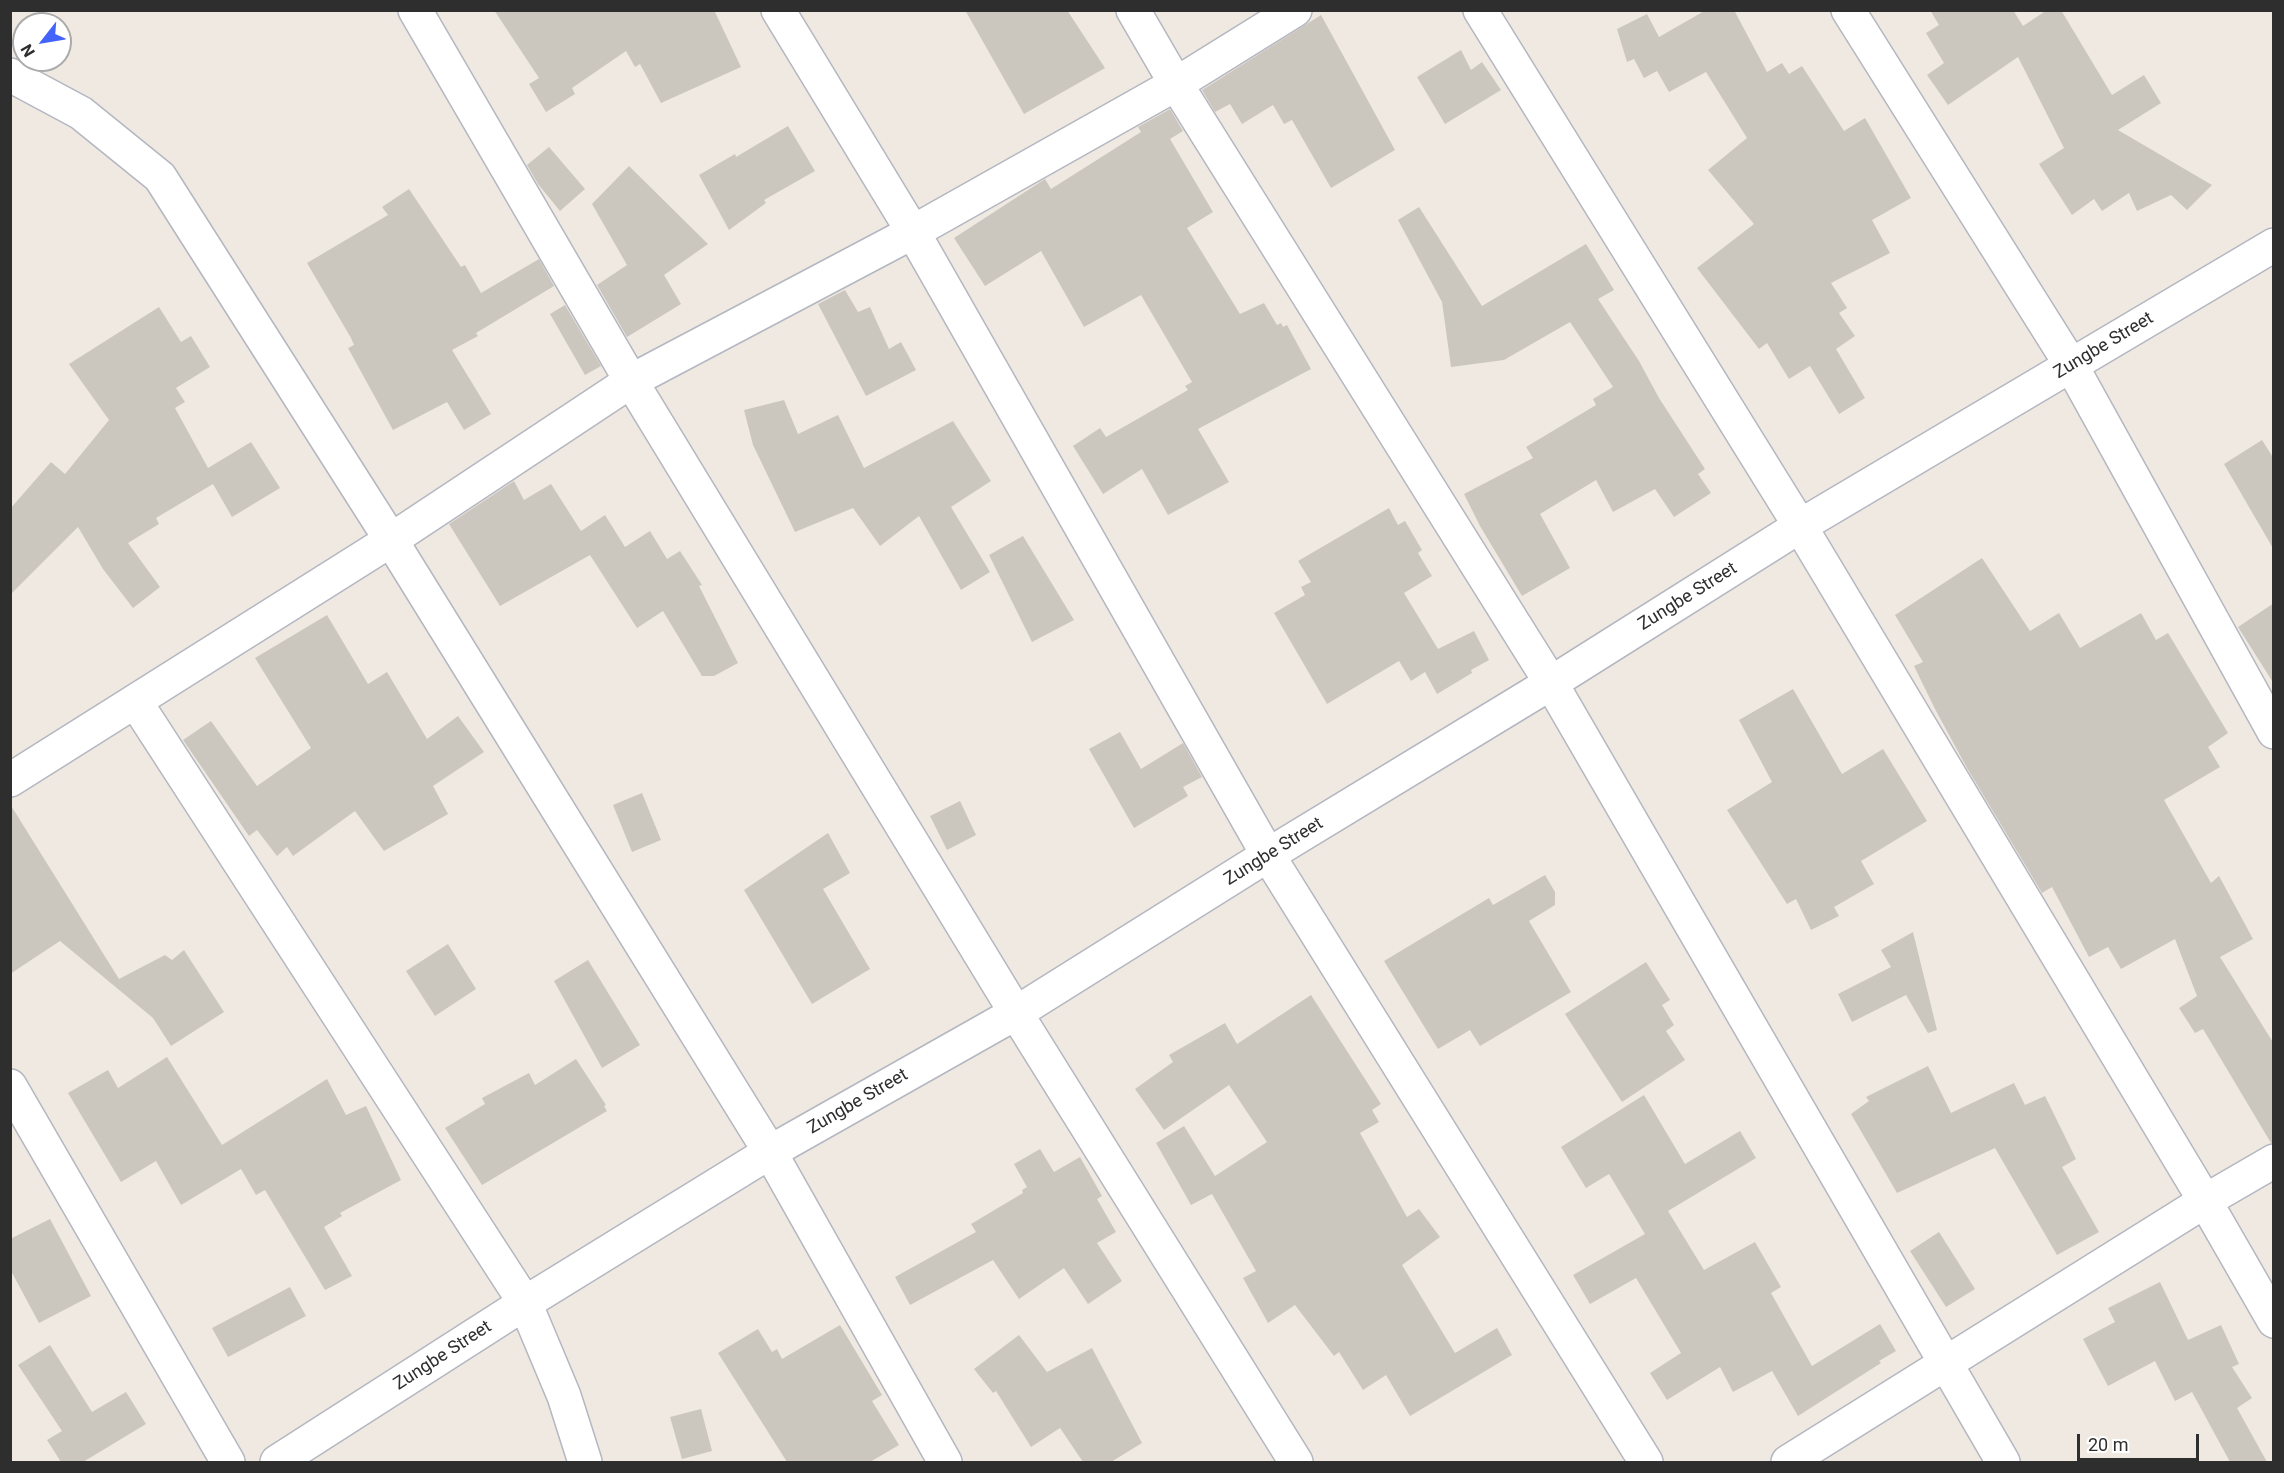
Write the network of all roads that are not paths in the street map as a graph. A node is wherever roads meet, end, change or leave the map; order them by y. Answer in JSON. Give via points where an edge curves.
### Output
{"nodes":[{"id":1,"x":415,"y":10,"type":"edge"},
{"id":2,"x":778,"y":10,"type":"edge"},
{"id":3,"x":1133,"y":10,"type":"edge"},
{"id":4,"x":1295,"y":10,"type":"edge"},
{"id":5,"x":1480,"y":10,"type":"edge"},
{"id":6,"x":1848,"y":10,"type":"edge"},
{"id":7,"x":10,"y":75,"type":"edge"},
{"id":8,"x":1176,"y":84,"type":"junction"},
{"id":9,"x":913,"y":232,"type":"junction"},
{"id":10,"x":2274,"y":245,"type":"edge"},
{"id":11,"x":2071,"y":365,"type":"junction"},
{"id":12,"x":631,"y":381,"type":"junction"},
{"id":13,"x":1800,"y":526,"type":"junction"},
{"id":14,"x":391,"y":540,"type":"junction"},
{"id":15,"x":1551,"y":683,"type":"junction"},
{"id":16,"x":135,"y":701,"type":"junction"},
{"id":17,"x":2274,"y":732,"type":"edge"},
{"id":18,"x":10,"y":780,"type":"edge"},
{"id":19,"x":1268,"y":855,"type":"junction"},
{"id":20,"x":1016,"y":1013,"type":"junction"},
{"id":21,"x":10,"y":1086,"type":"edge"},
{"id":22,"x":770,"y":1152,"type":"junction"},
{"id":23,"x":2274,"y":1161,"type":"edge"},
{"id":24,"x":2205,"y":1201,"type":"junction"},
{"id":25,"x":525,"y":1303,"type":"junction"},
{"id":26,"x":2274,"y":1321,"type":"edge"},
{"id":27,"x":1946,"y":1365,"type":"junction"},
{"id":28,"x":228,"y":1462,"type":"edge"},
{"id":29,"x":277,"y":1462,"type":"edge"},
{"id":30,"x":585,"y":1462,"type":"edge"},
{"id":31,"x":945,"y":1462,"type":"edge"},
{"id":32,"x":1296,"y":1462,"type":"edge"},
{"id":33,"x":1646,"y":1462,"type":"edge"},
{"id":34,"x":1788,"y":1462,"type":"edge"},
{"id":35,"x":2003,"y":1462,"type":"edge"}],
"edges":[{"from":1,"to":12,"type":"street"},
{"from":2,"to":9,"type":"street"},
{"from":3,"to":8,"type":"street"},
{"from":4,"to":8,"type":"street"},
{"from":5,"to":13,"type":"street"},
{"from":6,"to":11,"type":"street"},
{"from":7,"to":14,"type":"street","via":[[81,113],[160,177]]},
{"from":8,"to":9,"type":"street"},
{"from":8,"to":15,"type":"street"},
{"from":9,"to":12,"type":"street"},
{"from":9,"to":19,"type":"street"},
{"from":10,"to":11,"type":"street","name":"Zungbe Street"},
{"from":11,"to":13,"type":"street","name":"Zungbe Street"},
{"from":11,"to":17,"type":"street"},
{"from":12,"to":14,"type":"street"},
{"from":12,"to":20,"type":"street"},
{"from":13,"to":15,"type":"street","name":"Zungbe Street"},
{"from":13,"to":24,"type":"street"},
{"from":14,"to":16,"type":"street"},
{"from":14,"to":22,"type":"street"},
{"from":15,"to":19,"type":"street","name":"Zungbe Street"},
{"from":15,"to":27,"type":"street"},
{"from":16,"to":18,"type":"street"},
{"from":16,"to":25,"type":"street"},
{"from":19,"to":20,"type":"street","name":"Zungbe Street"},
{"from":19,"to":33,"type":"street"},
{"from":20,"to":22,"type":"street","name":"Zungbe Street"},
{"from":20,"to":32,"type":"street"},
{"from":21,"to":28,"type":"street"},
{"from":22,"to":25,"type":"street","name":"Zungbe Street"},
{"from":22,"to":31,"type":"street"},
{"from":23,"to":24,"type":"street"},
{"from":24,"to":26,"type":"street"},
{"from":24,"to":27,"type":"street"},
{"from":25,"to":29,"type":"street","name":"Zungbe Street"},
{"from":25,"to":30,"type":"street","via":[[564,1396]]},
{"from":27,"to":34,"type":"street"},
{"from":27,"to":35,"type":"street"}]}
